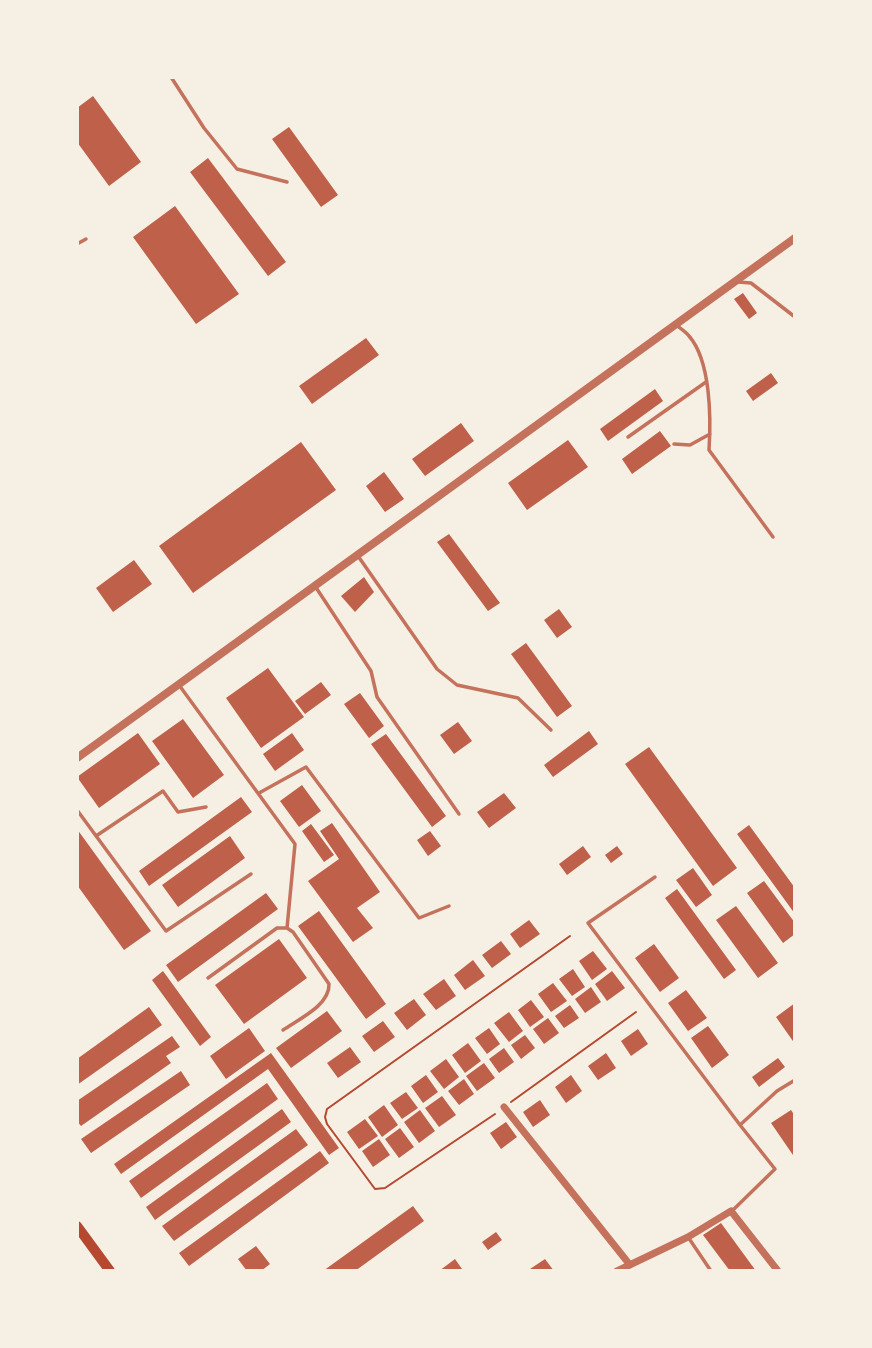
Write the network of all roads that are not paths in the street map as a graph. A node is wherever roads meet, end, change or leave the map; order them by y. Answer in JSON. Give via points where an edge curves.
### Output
{"nodes":[{"id":1,"x":171,"y":77,"type":"edge"},
{"id":2,"x":287,"y":183,"type":"dead end"},
{"id":3,"x":795,"y":238,"type":"edge"},
{"id":4,"x":86,"y":239,"type":"dead end"},
{"id":5,"x":77,"y":244,"type":"edge"},
{"id":6,"x":736,"y":282,"type":"junction"},
{"id":7,"x":795,"y":317,"type":"edge"},
{"id":8,"x":676,"y":325,"type":"junction"},
{"id":9,"x":706,"y":382,"type":"junction"},
{"id":10,"x":710,"y":434,"type":"junction"},
{"id":11,"x":628,"y":437,"type":"dead end"},
{"id":12,"x":674,"y":444,"type":"dead end"},
{"id":13,"x":773,"y":537,"type":"dead end"},
{"id":14,"x":357,"y":554,"type":"junction"},
{"id":15,"x":315,"y":585,"type":"junction"},
{"id":16,"x":179,"y":685,"type":"junction"},
{"id":17,"x":551,"y":730,"type":"dead end"},
{"id":18,"x":77,"y":758,"type":"edge"},
{"id":19,"x":260,"y":793,"type":"junction"},
{"id":20,"x":206,"y":807,"type":"dead end"},
{"id":21,"x":77,"y":810,"type":"edge"},
{"id":22,"x":459,"y":814,"type":"dead end"},
{"id":23,"x":96,"y":836,"type":"junction"},
{"id":24,"x":251,"y":874,"type":"dead end"},
{"id":25,"x":654,"y":877,"type":"dead end"},
{"id":26,"x":449,"y":906,"type":"dead end"},
{"id":27,"x":286,"y":928,"type":"junction"},
{"id":28,"x":208,"y":978,"type":"dead end"},
{"id":29,"x":283,"y":1030,"type":"dead end"},
{"id":30,"x":795,"y":1080,"type":"edge"},
{"id":31,"x":504,"y":1107,"type":"road end"},
{"id":32,"x":740,"y":1125,"type":"junction"},
{"id":33,"x":731,"y":1212,"type":"junction"},
{"id":34,"x":77,"y":1226,"type":"edge"},
{"id":35,"x":688,"y":1237,"type":"junction"},
{"id":36,"x":630,"y":1265,"type":"junction"},
{"id":37,"x":110,"y":1271,"type":"edge"},
{"id":38,"x":617,"y":1271,"type":"edge"},
{"id":39,"x":711,"y":1271,"type":"edge"},
{"id":40,"x":778,"y":1271,"type":"edge"}],
"edges":[{"from":1,"to":2,"type":"lane","via":[[236,169]]},
{"from":3,"to":6,"type":"street"},
{"from":4,"to":5,"type":"lane"},
{"from":6,"to":7,"type":"lane","via":[[751,283]]},
{"from":6,"to":8,"type":"street"},
{"from":8,"to":9,"type":"lane","via":[[690,337]]},
{"from":8,"to":14,"type":"street"},
{"from":9,"to":10,"type":"lane"},
{"from":9,"to":11,"type":"lane"},
{"from":10,"to":12,"type":"lane","via":[[690,445]]},
{"from":10,"to":13,"type":"lane","via":[[709,450]]},
{"from":14,"to":15,"type":"street"},
{"from":14,"to":17,"type":"lane","via":[[448,680],[518,698]]},
{"from":15,"to":16,"type":"street"},
{"from":15,"to":22,"type":"lane","via":[[371,671],[377,697]]},
{"from":16,"to":18,"type":"street"},
{"from":16,"to":19,"type":"lane"},
{"from":19,"to":26,"type":"lane","via":[[306,767],[419,918]]},
{"from":19,"to":27,"type":"lane","via":[[295,844]]},
{"from":20,"to":23,"type":"lane","via":[[178,813],[163,790]]},
{"from":21,"to":23,"type":"lane"},
{"from":23,"to":24,"type":"lane","via":[[166,931]]},
{"from":25,"to":32,"type":"lane","via":[[588,923]]},
{"from":27,"to":28,"type":"lane","via":[[277,928]]},
{"from":27,"to":29,"type":"lane","via":[[329,984],[329,992]]},
{"from":30,"to":32,"type":"lane"},
{"from":31,"to":36,"type":"street"},
{"from":32,"to":33,"type":"lane","via":[[775,1169]]},
{"from":33,"to":35,"type":"street"},
{"from":33,"to":40,"type":"street"},
{"from":34,"to":37,"type":"main road"},
{"from":35,"to":36,"type":"street"},
{"from":35,"to":39,"type":"lane"},
{"from":36,"to":38,"type":"street"}]}
